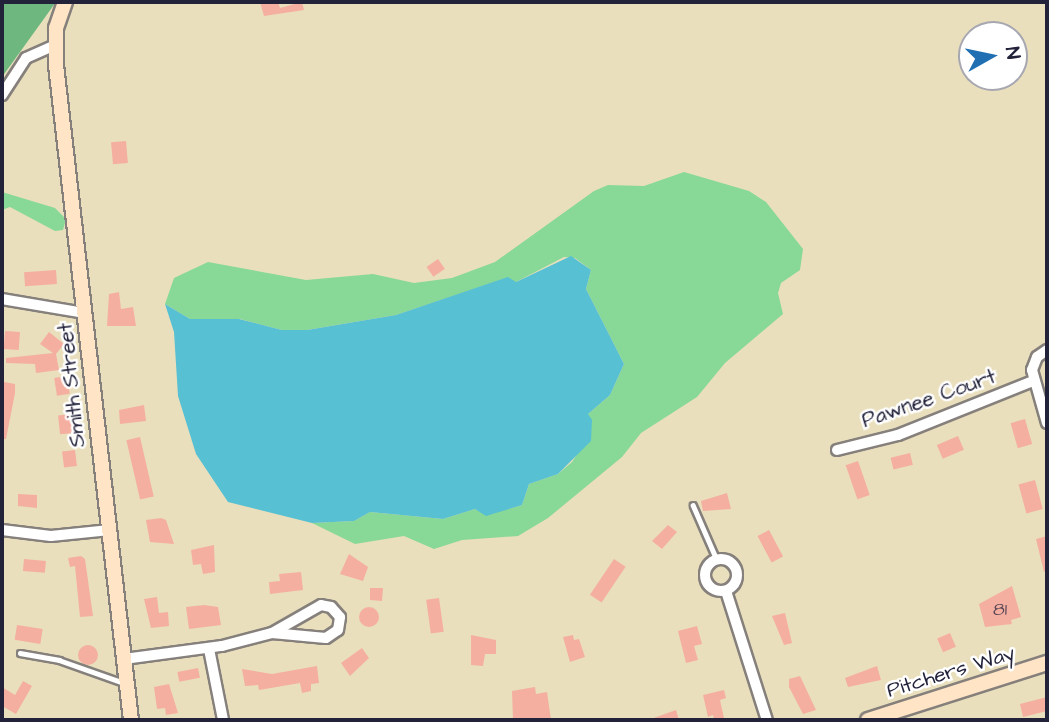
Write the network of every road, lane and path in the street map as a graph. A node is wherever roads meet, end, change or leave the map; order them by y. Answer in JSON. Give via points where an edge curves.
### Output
{"nodes":[{"id":1,"x":65,"y":2,"type":"edge"},
{"id":2,"x":55,"y":45,"type":"junction"},
{"id":3,"x":2,"y":94,"type":"edge"},
{"id":4,"x":2,"y":299,"type":"edge"},
{"id":5,"x":85,"y":313,"type":"junction"},
{"id":6,"x":1047,"y":350,"type":"edge"},
{"id":7,"x":1033,"y":381,"type":"junction"},
{"id":8,"x":1047,"y":423,"type":"edge"},
{"id":9,"x":837,"y":450,"type":"dead end"},
{"id":10,"x":693,"y":505,"type":"dead end"},
{"id":11,"x":2,"y":530,"type":"edge"},
{"id":12,"x":110,"y":530,"type":"junction"},
{"id":13,"x":717,"y":560,"type":"junction"},
{"id":14,"x":726,"y":591,"type":"junction"},
{"id":15,"x":272,"y":633,"type":"junction"},
{"id":16,"x":209,"y":649,"type":"junction"},
{"id":17,"x":20,"y":653,"type":"dead end"},
{"id":18,"x":124,"y":659,"type":"junction"},
{"id":19,"x":1047,"y":663,"type":"edge"},
{"id":20,"x":127,"y":684,"type":"junction"},
{"id":21,"x":131,"y":720,"type":"edge"},
{"id":22,"x":223,"y":720,"type":"edge"},
{"id":23,"x":766,"y":720,"type":"edge"},
{"id":24,"x":868,"y":720,"type":"edge"}],
"edges":[{"from":1,"to":2,"type":"main road","name":"Smith Street"},
{"from":2,"to":3,"type":"street","via":[[26,58]]},
{"from":2,"to":5,"type":"main road","name":"Smith Street"},
{"from":4,"to":5,"type":"street"},
{"from":5,"to":12,"type":"main road","name":"Smith Street"},
{"from":6,"to":7,"type":"street","via":[[1033,363]]},
{"from":7,"to":8,"type":"street"},
{"from":7,"to":9,"type":"street","name":"Pawnee Court","via":[[898,435]]},
{"from":10,"to":13,"type":"lane"},
{"from":11,"to":12,"type":"street","via":[[51,536]]},
{"from":12,"to":18,"type":"main road","name":"Smith Street"},
{"from":13,"to":14,"type":"street","via":[[729,561],[737,572],[736,582]]},
{"from":13,"to":14,"type":"street","via":[[707,567],[705,581],[712,589]]},
{"from":14,"to":23,"type":"street"},
{"from":15,"to":15,"type":"street","via":[[326,638],[338,630],[340,617],[331,607],[321,605]]},
{"from":15,"to":16,"type":"street"},
{"from":16,"to":18,"type":"street"},
{"from":16,"to":22,"type":"street"},
{"from":17,"to":20,"type":"lane","via":[[59,660]]},
{"from":18,"to":20,"type":"main road","name":"Smith Street"},
{"from":19,"to":24,"type":"main road","name":"Pitchers Way"},
{"from":20,"to":21,"type":"main road","name":"Smith Street"}]}
